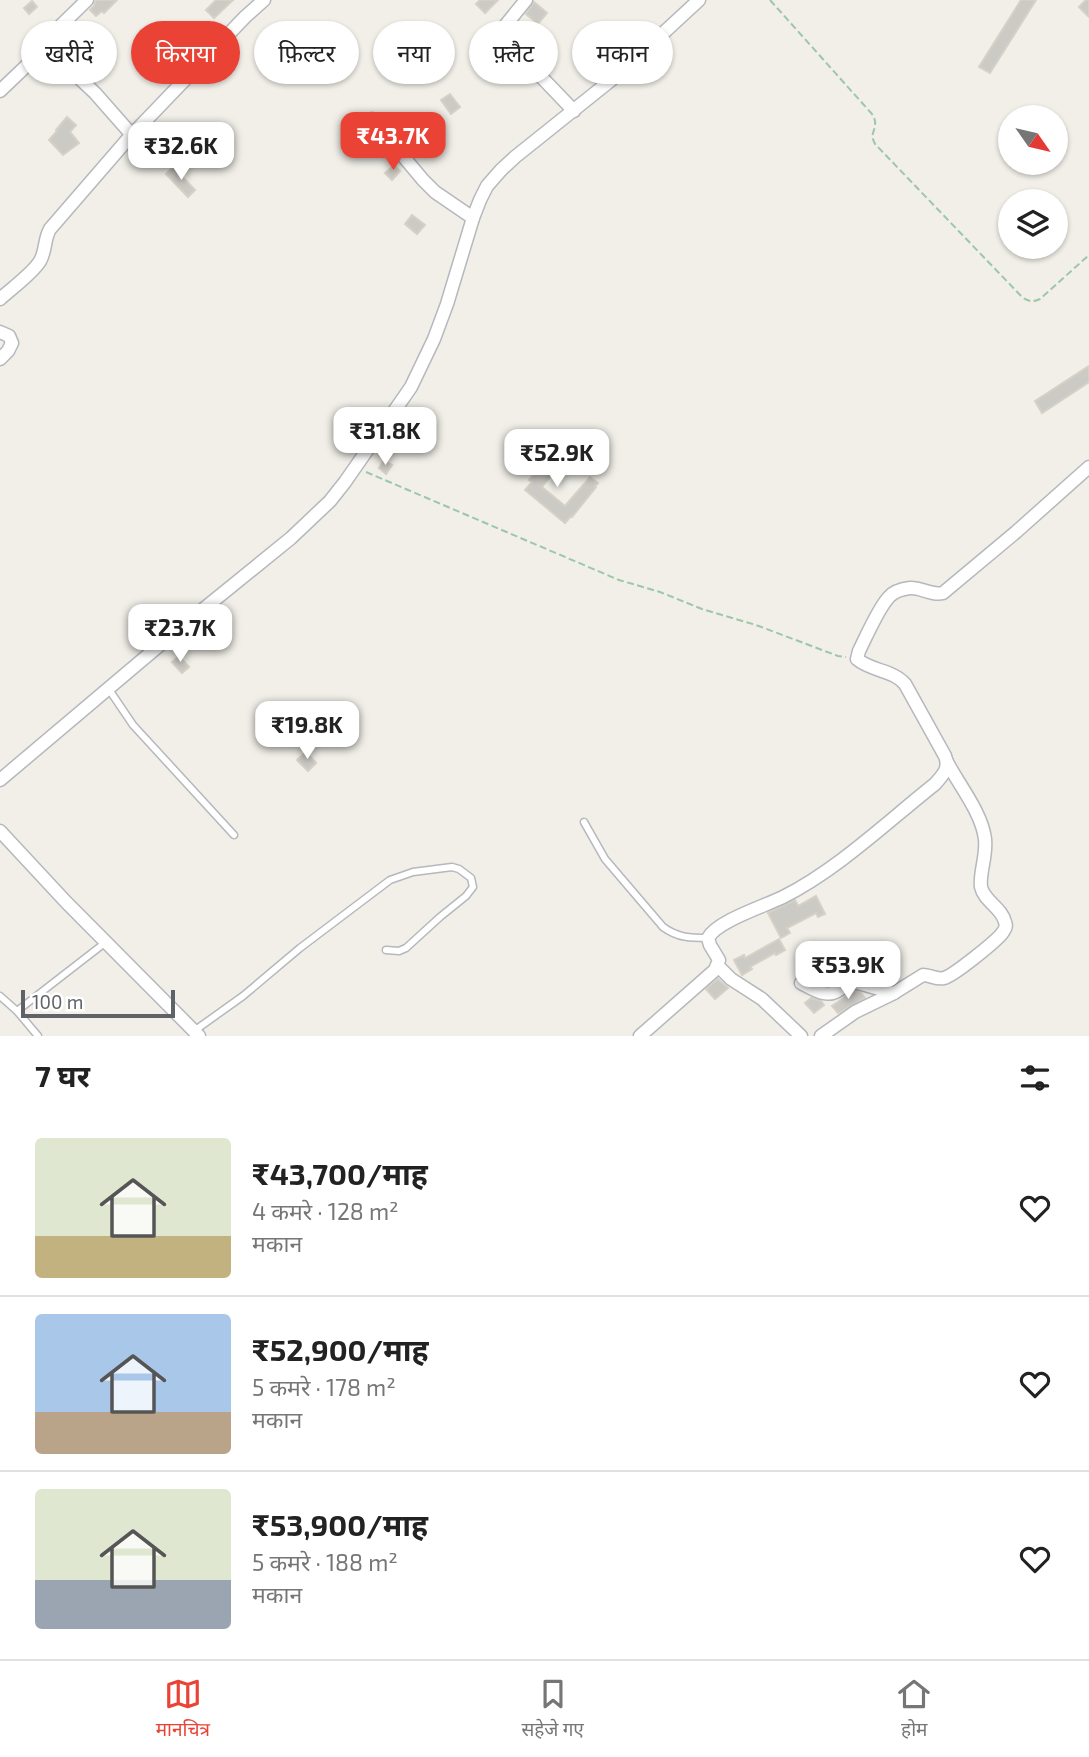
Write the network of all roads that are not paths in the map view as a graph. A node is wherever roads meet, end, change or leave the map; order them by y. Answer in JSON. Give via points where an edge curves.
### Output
{"nodes":[{"id":1,"x":87,"y":0,"type":"edge"},
{"id":2,"x":264,"y":0,"type":"edge"},
{"id":3,"x":526,"y":0,"type":"edge"},
{"id":4,"x":699,"y":0,"type":"edge"},
{"id":5,"x":65,"y":21,"type":"edge"},
{"id":6,"x":21,"y":71,"type":"edge"},
{"id":7,"x":85,"y":84,"type":"edge"},
{"id":8,"x":0,"y":91,"type":"edge"},
{"id":9,"x":574,"y":111,"type":"junction"},
{"id":10,"x":372,"y":119,"type":"dead end"},
{"id":11,"x":132,"y":135,"type":"junction"},
{"id":12,"x":472,"y":218,"type":"junction"},
{"id":13,"x":0,"y":299,"type":"edge"},
{"id":14,"x":0,"y":332,"type":"edge"},
{"id":15,"x":0,"y":359,"type":"edge"},
{"id":16,"x":1089,"y":467,"type":"edge"},
{"id":17,"x":108,"y":688,"type":"junction"},
{"id":18,"x":947,"y":762,"type":"junction"},
{"id":19,"x":0,"y":780,"type":"edge"},
{"id":20,"x":584,"y":822,"type":"dead end"},
{"id":21,"x":0,"y":831,"type":"edge"},
{"id":22,"x":234,"y":835,"type":"dead end"},
{"id":23,"x":708,"y":938,"type":"junction"},
{"id":24,"x":106,"y":942,"type":"junction"},
{"id":25,"x":386,"y":950,"type":"dead end"},
{"id":26,"x":718,"y":967,"type":"junction"},
{"id":27,"x":801,"y":983,"type":"dead end"},
{"id":28,"x":894,"y":993,"type":"junction"},
{"id":29,"x":0,"y":996,"type":"edge"},
{"id":30,"x":17,"y":1011,"type":"junction"},
{"id":31,"x":196,"y":1034,"type":"edge"},
{"id":32,"x":38,"y":1036,"type":"edge"},
{"id":33,"x":640,"y":1036,"type":"edge"},
{"id":34,"x":801,"y":1036,"type":"edge"},
{"id":35,"x":821,"y":1036,"type":"edge"}],
"edges":[{"from":1,"to":5,"type":"street"},
{"from":2,"to":11,"type":"street"},
{"from":3,"to":9,"type":"street","via":[[504,27],[503,37]]},
{"from":4,"to":9,"type":"street"},
{"from":6,"to":8,"type":"street"},
{"from":7,"to":11,"type":"street"},
{"from":9,"to":12,"type":"street","via":[[500,170]]},
{"from":10,"to":12,"type":"street","via":[[435,192]]},
{"from":11,"to":13,"type":"street","via":[[50,229],[38,264]]},
{"from":12,"to":17,"type":"street","via":[[447,303],[411,387],[330,500],[291,538]]},
{"from":14,"to":15,"type":"street","via":[[12,343]]},
{"from":16,"to":18,"type":"street","via":[[943,593],[909,588],[891,595],[859,651],[857,659],[863,664],[901,680]]},
{"from":17,"to":19,"type":"street"},
{"from":17,"to":22,"type":"lane","via":[[133,725]]},
{"from":18,"to":23,"type":"street","via":[[947,769],[934,783],[824,872],[714,930]]},
{"from":18,"to":28,"type":"street","via":[[984,830],[981,889],[1006,926],[990,945],[950,975],[940,979],[923,975]]},
{"from":20,"to":23,"type":"lane","via":[[605,859],[663,927],[673,934]]},
{"from":21,"to":24,"type":"street"},
{"from":23,"to":26,"type":"street"},
{"from":24,"to":30,"type":"lane"},
{"from":24,"to":31,"type":"street"},
{"from":25,"to":31,"type":"lane","via":[[406,948],[466,896],[473,887],[471,878],[452,867],[390,880]]},
{"from":26,"to":33,"type":"street"},
{"from":26,"to":34,"type":"street","via":[[762,999]]},
{"from":27,"to":28,"type":"street","via":[[828,994],[850,982]]},
{"from":28,"to":35,"type":"street"},
{"from":29,"to":30,"type":"lane"},
{"from":30,"to":32,"type":"lane"}]}
